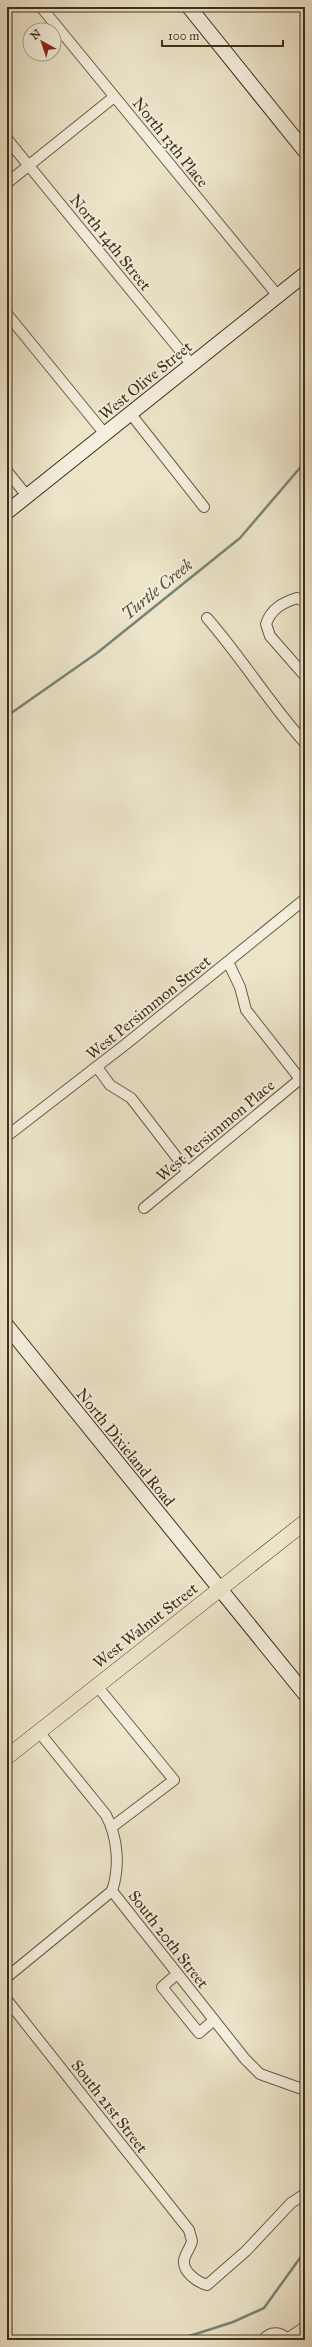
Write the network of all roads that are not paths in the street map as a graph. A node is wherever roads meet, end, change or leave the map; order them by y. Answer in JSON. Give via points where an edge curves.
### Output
{"nodes":[{"id":1,"x":41,"y":7,"type":"edge"},
{"id":2,"x":189,"y":7,"type":"edge"},
{"id":3,"x":114,"y":97,"type":"junction"},
{"id":4,"x":7,"y":139,"type":"edge"},
{"id":5,"x":305,"y":151,"type":"edge"},
{"id":6,"x":29,"y":166,"type":"junction"},
{"id":7,"x":7,"y":183,"type":"edge"},
{"id":8,"x":305,"y":274,"type":"edge"},
{"id":9,"x":278,"y":296,"type":"junction"},
{"id":10,"x":7,"y":314,"type":"edge"},
{"id":11,"x":192,"y":364,"type":"junction"},
{"id":12,"x":130,"y":413,"type":"junction"},
{"id":13,"x":105,"y":434,"type":"junction"},
{"id":14,"x":7,"y":471,"type":"edge"},
{"id":15,"x":27,"y":496,"type":"junction"},
{"id":16,"x":204,"y":507,"type":"dead end"},
{"id":17,"x":7,"y":512,"type":"edge"},
{"id":18,"x":305,"y":602,"type":"edge"},
{"id":19,"x":207,"y":618,"type":"dead end"},
{"id":20,"x":305,"y":676,"type":"edge"},
{"id":21,"x":305,"y":743,"type":"edge"},
{"id":22,"x":305,"y":899,"type":"edge"},
{"id":23,"x":228,"y":962,"type":"junction"},
{"id":24,"x":97,"y":1067,"type":"junction"},
{"id":25,"x":303,"y":1077,"type":"edge"},
{"id":26,"x":7,"y":1136,"type":"edge"},
{"id":27,"x":188,"y":1172,"type":"junction"},
{"id":28,"x":144,"y":1208,"type":"dead end"},
{"id":29,"x":7,"y":1326,"type":"edge"},
{"id":30,"x":305,"y":1522,"type":"edge"},
{"id":31,"x":219,"y":1590,"type":"junction"},
{"id":32,"x":97,"y":1686,"type":"junction"},
{"id":33,"x":305,"y":1694,"type":"edge"},
{"id":34,"x":39,"y":1732,"type":"junction"},
{"id":35,"x":7,"y":1757,"type":"edge"},
{"id":36,"x":112,"y":1827,"type":"junction"},
{"id":37,"x":112,"y":1891,"type":"junction"},
{"id":38,"x":178,"y":1974,"type":"junction"},
{"id":39,"x":7,"y":1977,"type":"edge"},
{"id":40,"x":7,"y":2000,"type":"edge"},
{"id":41,"x":214,"y":2020,"type":"junction"},
{"id":42,"x":305,"y":2090,"type":"edge"},
{"id":43,"x":305,"y":2194,"type":"edge"},
{"id":44,"x":305,"y":2327,"type":"edge"},
{"id":45,"x":287,"y":2339,"type":"edge"},
{"id":46,"x":263,"y":2340,"type":"edge"}],
"edges":[{"from":1,"to":3,"type":"street","name":"North 13th Place"},
{"from":2,"to":5,"type":"main road"},
{"from":3,"to":6,"type":"street"},
{"from":3,"to":9,"type":"street","name":"North 13th Place"},
{"from":4,"to":6,"type":"street","name":"North 14th Street"},
{"from":6,"to":7,"type":"street"},
{"from":6,"to":11,"type":"street","name":"North 14th Street"},
{"from":8,"to":9,"type":"main road","name":"West Olive Street"},
{"from":9,"to":11,"type":"main road","name":"West Olive Street"},
{"from":10,"to":13,"type":"street"},
{"from":11,"to":12,"type":"main road","name":"West Olive Street"},
{"from":12,"to":13,"type":"main road","name":"West Olive Street"},
{"from":12,"to":16,"type":"street"},
{"from":13,"to":15,"type":"main road","name":"West Olive Street"},
{"from":14,"to":15,"type":"street"},
{"from":15,"to":17,"type":"main road","name":"West Olive Street"},
{"from":18,"to":20,"type":"street","via":[[297,598],[283,602],[270,614],[266,624],[270,636]]},
{"from":19,"to":21,"type":"street"},
{"from":22,"to":23,"type":"street","name":"West Persimmon Street"},
{"from":23,"to":24,"type":"street","name":"West Persimmon Street"},
{"from":23,"to":25,"type":"street","via":[[240,987],[246,1010]]},
{"from":24,"to":26,"type":"street","name":"West Persimmon Street"},
{"from":24,"to":27,"type":"street","via":[[110,1085],[131,1098]]},
{"from":25,"to":27,"type":"street","name":"West Persimmon Place"},
{"from":27,"to":28,"type":"street","name":"West Persimmon Place"},
{"from":29,"to":31,"type":"main road","name":"North Dixieland Road"},
{"from":30,"to":31,"type":"main road","name":"West Walnut Street"},
{"from":31,"to":32,"type":"main road","name":"West Walnut Street"},
{"from":31,"to":33,"type":"main road","name":"North Dixieland Road"},
{"from":32,"to":34,"type":"main road","name":"West Walnut Street"},
{"from":32,"to":36,"type":"street","via":[[174,1780]]},
{"from":34,"to":35,"type":"main road","name":"West Walnut Street"},
{"from":34,"to":36,"type":"street","name":"South 20th Street","via":[[106,1815]]},
{"from":36,"to":37,"type":"street","name":"South 20th Street","via":[[116,1850],[116,1876]]},
{"from":37,"to":38,"type":"street","name":"South 20th Street"},
{"from":37,"to":39,"type":"street"},
{"from":38,"to":41,"type":"street","name":"South 20th Street"},
{"from":38,"to":41,"type":"street","via":[[162,1987],[199,2033]]},
{"from":40,"to":43,"type":"street","name":"South 21st Street","via":[[189,2230],[192,2241],[184,2260],[185,2269],[199,2283],[207,2285],[246,2251],[291,2203]]},
{"from":41,"to":42,"type":"street","name":"South 20th Street","via":[[260,2074]]},
{"from":44,"to":45,"type":"street"},
{"from":45,"to":46,"type":"street","via":[[275,2333]]}]}
